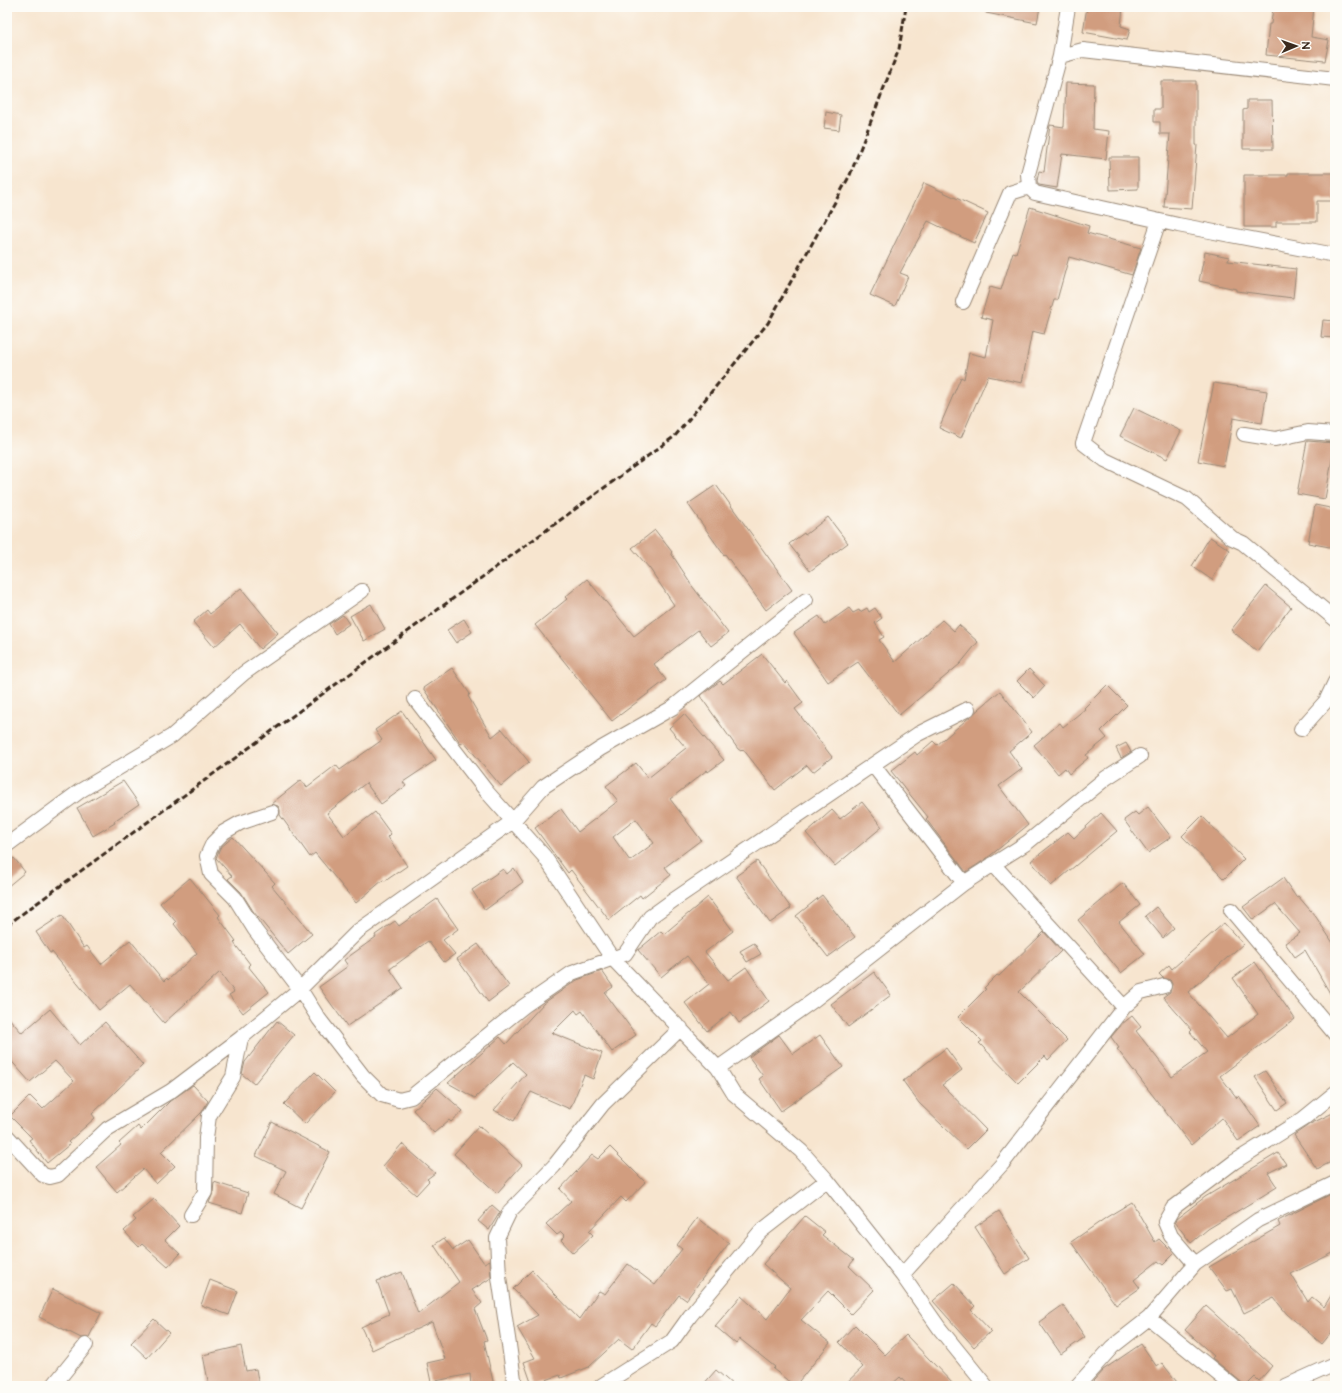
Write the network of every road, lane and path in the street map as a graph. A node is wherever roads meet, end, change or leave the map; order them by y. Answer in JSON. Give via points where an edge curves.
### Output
{"nodes":[{"id":1,"x":1068,"y":7,"type":"edge"},
{"id":2,"x":1060,"y":56,"type":"junction"},
{"id":3,"x":1335,"y":80,"type":"edge"},
{"id":4,"x":1029,"y":187,"type":"junction"},
{"id":5,"x":1159,"y":221,"type":"junction"},
{"id":6,"x":1335,"y":255,"type":"edge"},
{"id":7,"x":963,"y":302,"type":"dead end"},
{"id":8,"x":1244,"y":434,"type":"dead end"},
{"id":9,"x":1335,"y":434,"type":"edge"},
{"id":10,"x":362,"y":590,"type":"dead end"},
{"id":11,"x":806,"y":600,"type":"dead end"},
{"id":12,"x":1335,"y":619,"type":"edge"},
{"id":13,"x":1335,"y":682,"type":"edge"},
{"id":14,"x":415,"y":699,"type":"dead end"},
{"id":15,"x":968,"y":709,"type":"dead end"},
{"id":16,"x":1301,"y":729,"type":"dead end"},
{"id":17,"x":1140,"y":756,"type":"dead end"},
{"id":18,"x":873,"y":764,"type":"junction"},
{"id":19,"x":272,"y":812,"type":"dead end"},
{"id":20,"x":513,"y":821,"type":"junction"},
{"id":21,"x":7,"y":845,"type":"edge"},
{"id":22,"x":993,"y":864,"type":"junction"},
{"id":23,"x":964,"y":883,"type":"junction"},
{"id":24,"x":1232,"y":910,"type":"dead end"},
{"id":25,"x":612,"y":958,"type":"junction"},
{"id":26,"x":1164,"y":986,"type":"dead end"},
{"id":27,"x":300,"y":989,"type":"junction"},
{"id":28,"x":1124,"y":1008,"type":"junction"},
{"id":29,"x":681,"y":1028,"type":"junction"},
{"id":30,"x":1335,"y":1034,"type":"edge"},
{"id":31,"x":241,"y":1038,"type":"junction"},
{"id":32,"x":718,"y":1068,"type":"junction"},
{"id":33,"x":1335,"y":1093,"type":"edge"},
{"id":34,"x":7,"y":1136,"type":"edge"},
{"id":35,"x":827,"y":1180,"type":"junction"},
{"id":36,"x":1335,"y":1183,"type":"edge"},
{"id":37,"x":191,"y":1215,"type":"dead end"},
{"id":38,"x":1195,"y":1264,"type":"junction"},
{"id":39,"x":902,"y":1275,"type":"junction"},
{"id":40,"x":1148,"y":1318,"type":"junction"},
{"id":41,"x":86,"y":1345,"type":"dead end"},
{"id":42,"x":1335,"y":1364,"type":"edge"},
{"id":43,"x":53,"y":1386,"type":"edge"},
{"id":44,"x":515,"y":1386,"type":"edge"},
{"id":45,"x":601,"y":1386,"type":"edge"},
{"id":46,"x":986,"y":1386,"type":"edge"},
{"id":47,"x":1077,"y":1386,"type":"edge"},
{"id":48,"x":1234,"y":1386,"type":"edge"},
{"id":49,"x":1286,"y":1386,"type":"edge"}],
"edges":[{"from":1,"to":2,"type":"street"},
{"from":2,"to":3,"type":"street","via":[[1083,50]]},
{"from":2,"to":4,"type":"street","via":[[1028,174]]},
{"from":4,"to":5,"type":"street","via":[[1035,193]]},
{"from":4,"to":7,"type":"street","via":[[1010,193]]},
{"from":5,"to":6,"type":"street"},
{"from":5,"to":12,"type":"street","via":[[1083,443],[1105,460],[1187,499]]},
{"from":8,"to":9,"type":"street","via":[[1275,439],[1308,432]]},
{"from":10,"to":21,"type":"street","via":[[244,673],[172,736],[80,791]]},
{"from":11,"to":20,"type":"street","via":[[672,708],[600,749],[543,787]]},
{"from":13,"to":16,"type":"street","via":[[1326,701]]},
{"from":14,"to":20,"type":"street","via":[[487,792]]},
{"from":15,"to":18,"type":"street","via":[[918,734]]},
{"from":17,"to":22,"type":"street","via":[[1106,778],[1028,842]]},
{"from":18,"to":23,"type":"street"},
{"from":18,"to":25,"type":"street","via":[[650,917],[625,954]]},
{"from":19,"to":27,"type":"street","via":[[240,823],[224,832],[213,843],[206,856],[211,874],[235,898],[255,930]]},
{"from":20,"to":25,"type":"street","via":[[544,856]]},
{"from":20,"to":27,"type":"street","via":[[358,931]]},
{"from":22,"to":23,"type":"street"},
{"from":22,"to":28,"type":"street"},
{"from":23,"to":32,"type":"street","via":[[814,1000]]},
{"from":24,"to":30,"type":"street"},
{"from":25,"to":27,"type":"street","via":[[572,972],[524,1006],[411,1097],[399,1100],[382,1095],[363,1076],[319,1019]]},
{"from":25,"to":29,"type":"street"},
{"from":26,"to":28,"type":"street","via":[[1141,992]]},
{"from":27,"to":31,"type":"street"},
{"from":28,"to":39,"type":"street","via":[[1003,1163]]},
{"from":29,"to":32,"type":"street"},
{"from":29,"to":44,"type":"street","via":[[603,1104],[554,1166],[510,1211],[497,1238],[499,1277]]},
{"from":31,"to":34,"type":"street","via":[[171,1091],[107,1129],[58,1175],[43,1175]]},
{"from":31,"to":37,"type":"street","via":[[234,1077],[210,1116],[206,1138],[205,1192]]},
{"from":32,"to":35,"type":"street","via":[[734,1094],[801,1151]]},
{"from":33,"to":38,"type":"street","via":[[1303,1119],[1234,1162],[1173,1208],[1165,1222],[1170,1236]]},
{"from":35,"to":39,"type":"street"},
{"from":35,"to":45,"type":"street","via":[[760,1232],[672,1341]]},
{"from":36,"to":38,"type":"street","via":[[1258,1220]]},
{"from":38,"to":40,"type":"street"},
{"from":39,"to":46,"type":"street","via":[[940,1329]]},
{"from":40,"to":47,"type":"street","via":[[1112,1347]]},
{"from":40,"to":48,"type":"street"},
{"from":41,"to":43,"type":"street"},
{"from":42,"to":49,"type":"street"}]}
